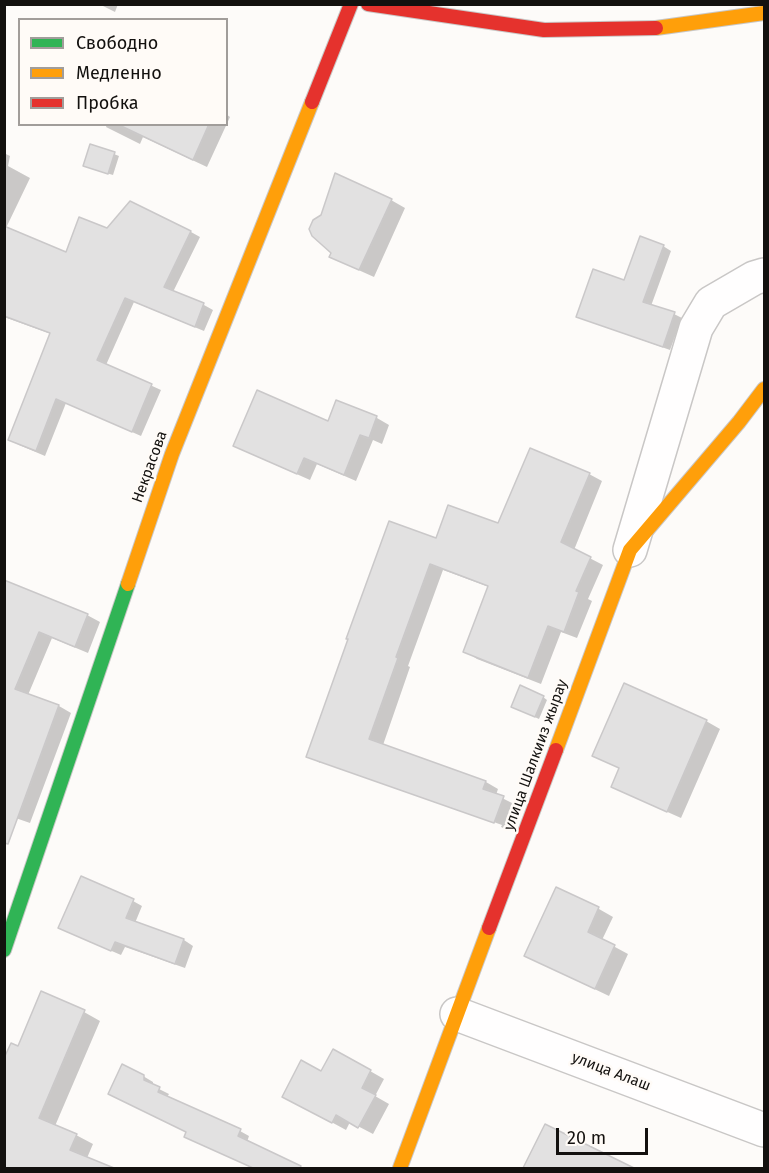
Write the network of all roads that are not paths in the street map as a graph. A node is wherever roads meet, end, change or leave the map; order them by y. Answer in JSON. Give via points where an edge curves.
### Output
{"nodes":[{"id":1,"x":351,"y":4,"type":"edge"},
{"id":2,"x":368,"y":4,"type":"edge"},
{"id":3,"x":765,"y":13,"type":"edge"},
{"id":4,"x":765,"y":276,"type":"edge"},
{"id":5,"x":765,"y":389,"type":"edge"},
{"id":6,"x":630,"y":550,"type":"junction"},
{"id":7,"x":4,"y":950,"type":"edge"},
{"id":8,"x":458,"y":1014,"type":"junction"},
{"id":9,"x":765,"y":1130,"type":"edge"},
{"id":10,"x":400,"y":1168,"type":"edge"}],
"edges":[{"from":1,"to":7,"type":"street","name":"Некрасова","via":[[172,454]]},
{"from":2,"to":3,"type":"street","via":[[544,30],[656,28]]},
{"from":4,"to":6,"type":"street","via":[[754,278],[711,303],[696,328]]},
{"from":5,"to":6,"type":"street","name":"улица Шалкииз жырау"},
{"from":6,"to":8,"type":"street","name":"улица Шалкииз жырау"},
{"from":8,"to":9,"type":"street","name":"улица Алаш"},
{"from":8,"to":10,"type":"street","name":"улица Шалкииз жырау"}]}
